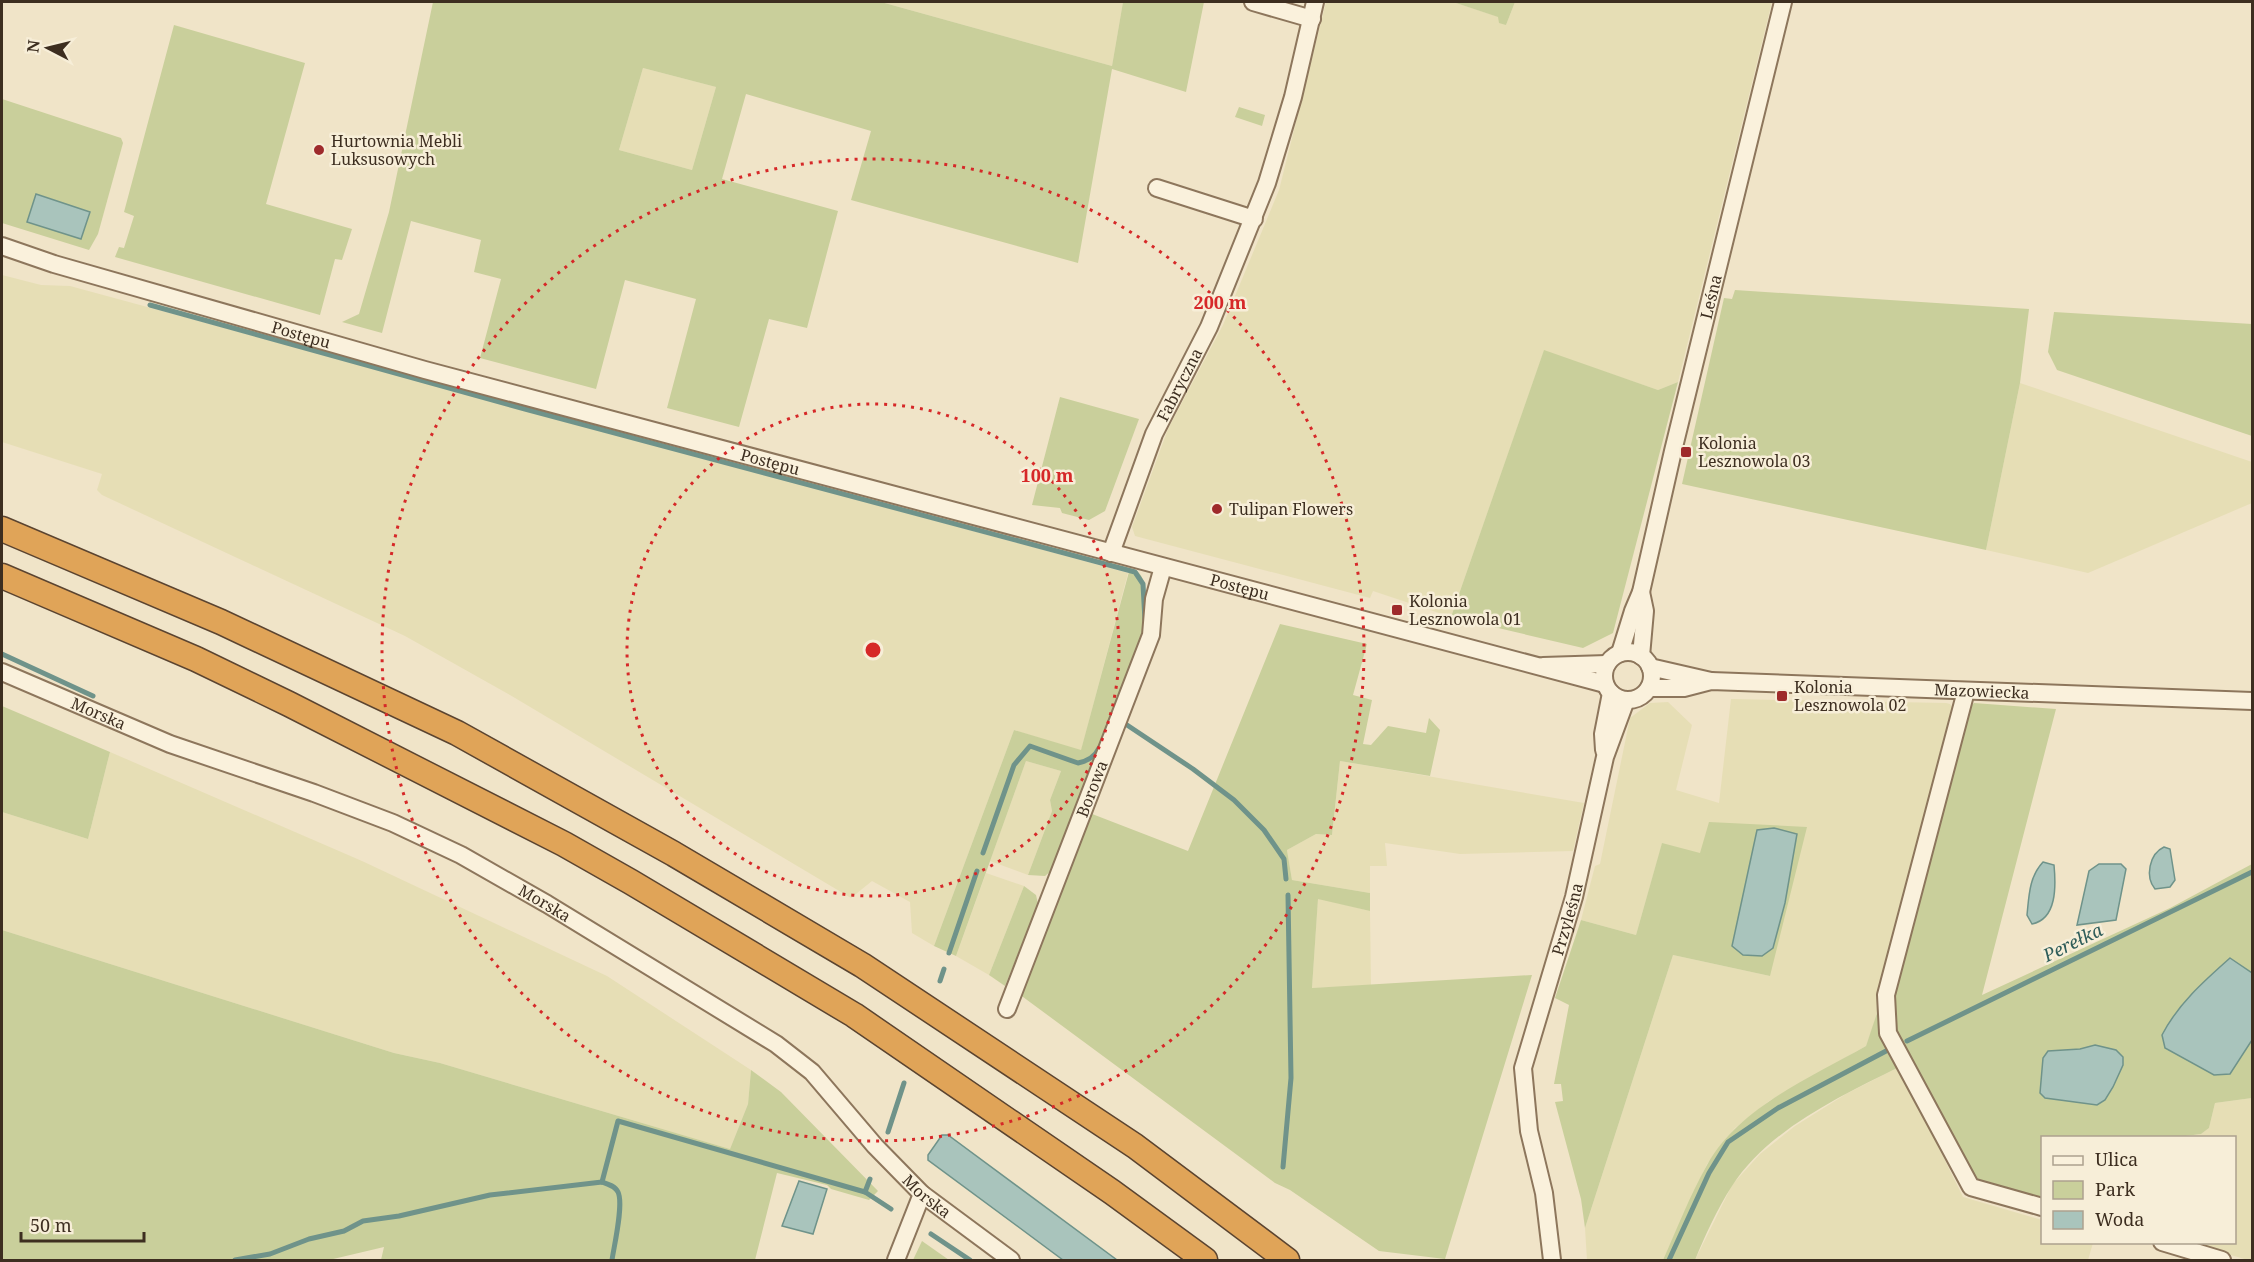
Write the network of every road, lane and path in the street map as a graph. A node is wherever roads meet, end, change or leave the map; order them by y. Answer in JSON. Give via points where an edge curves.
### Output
{"nodes":[{"id":1,"x":1253,"y":2,"type":"edge"},
{"id":2,"x":1315,"y":2,"type":"edge"},
{"id":3,"x":1783,"y":2,"type":"edge"},
{"id":4,"x":1312,"y":19,"type":"junction"},
{"id":5,"x":1157,"y":188,"type":"dead end"},
{"id":6,"x":1254,"y":219,"type":"junction"},
{"id":7,"x":2,"y":246,"type":"edge"},
{"id":8,"x":2,"y":529,"type":"edge"},
{"id":9,"x":1111,"y":553,"type":"junction"},
{"id":10,"x":1163,"y":567,"type":"junction"},
{"id":11,"x":2,"y":576,"type":"edge"},
{"id":12,"x":1641,"y":592,"type":"junction"},
{"id":13,"x":1620,"y":653,"type":"junction"},
{"id":14,"x":1646,"y":662,"type":"junction"},
{"id":15,"x":1607,"y":664,"type":"junction"},
{"id":16,"x":1542,"y":666,"type":"junction"},
{"id":17,"x":2,"y":672,"type":"edge"},
{"id":18,"x":1712,"y":681,"type":"junction"},
{"id":19,"x":1649,"y":688,"type":"junction"},
{"id":20,"x":1966,"y":691,"type":"junction"},
{"id":21,"x":1614,"y":693,"type":"junction"},
{"id":22,"x":2253,"y":700,"type":"edge"},
{"id":23,"x":1007,"y":1009,"type":"dead end"},
{"id":24,"x":922,"y":1194,"type":"junction"},
{"id":25,"x":2041,"y":1207,"type":"edge"},
{"id":26,"x":2169,"y":1244,"type":"edge"},
{"id":27,"x":896,"y":1260,"type":"edge"},
{"id":28,"x":1011,"y":1260,"type":"edge"},
{"id":29,"x":1205,"y":1260,"type":"edge"},
{"id":30,"x":1287,"y":1260,"type":"edge"},
{"id":31,"x":1552,"y":1260,"type":"edge"},
{"id":32,"x":2222,"y":1260,"type":"edge"}],
"edges":[{"from":1,"to":4,"type":"street"},
{"from":2,"to":4,"type":"street","name":"Fabryczna"},
{"from":3,"to":12,"type":"street","name":"Leśna"},
{"from":4,"to":6,"type":"street","name":"Fabryczna","via":[[1280,148]]},
{"from":5,"to":6,"type":"street"},
{"from":6,"to":9,"type":"street","name":"Fabryczna","via":[[1209,327],[1154,434]]},
{"from":7,"to":9,"type":"street","name":"Postępu","via":[[370,355]]},
{"from":8,"to":30,"type":"highway","via":[[221,622],[457,733],[693,865],[862,965],[1115,1133]]},
{"from":9,"to":10,"type":"street","name":"Postępu"},
{"from":10,"to":16,"type":"street","name":"Postępu"},
{"from":10,"to":23,"type":"street","name":"Borowa","via":[[1154,599],[1151,635]]},
{"from":11,"to":29,"type":"highway","via":[[196,659],[289,704],[631,882],[854,1015]]},
{"from":12,"to":13,"type":"street","name":"Leśna"},
{"from":12,"to":14,"type":"street","name":"Leśna"},
{"from":13,"to":14,"type":"street","via":[[1632,652]]},
{"from":13,"to":15,"type":"street"},
{"from":14,"to":18,"type":"street","name":"Mazowiecka"},
{"from":14,"to":19,"type":"street","via":[[1652,677]]},
{"from":15,"to":16,"type":"street","name":"Postępu"},
{"from":15,"to":21,"type":"street","via":[[1604,671]]},
{"from":16,"to":21,"type":"street","name":"Postępu"},
{"from":17,"to":24,"type":"street","name":"Morska","via":[[170,744],[393,823],[480,866],[760,1032],[812,1072],[896,1170]]},
{"from":18,"to":19,"type":"street","name":"Mazowiecka","via":[[1684,688]]},
{"from":18,"to":20,"type":"street","name":"Mazowiecka"},
{"from":19,"to":21,"type":"street","via":[[1640,697]]},
{"from":20,"to":22,"type":"street","name":"Mazowiecka"},
{"from":20,"to":25,"type":"street","via":[[1886,995],[1888,1033],[1971,1186]]},
{"from":21,"to":31,"type":"street","name":"Przyleśna","via":[[1603,734],[1605,757],[1574,897],[1526,1053],[1522,1081],[1549,1223]]},
{"from":24,"to":27,"type":"street"},
{"from":24,"to":28,"type":"street","name":"Morska"},
{"from":26,"to":32,"type":"street"}]}
